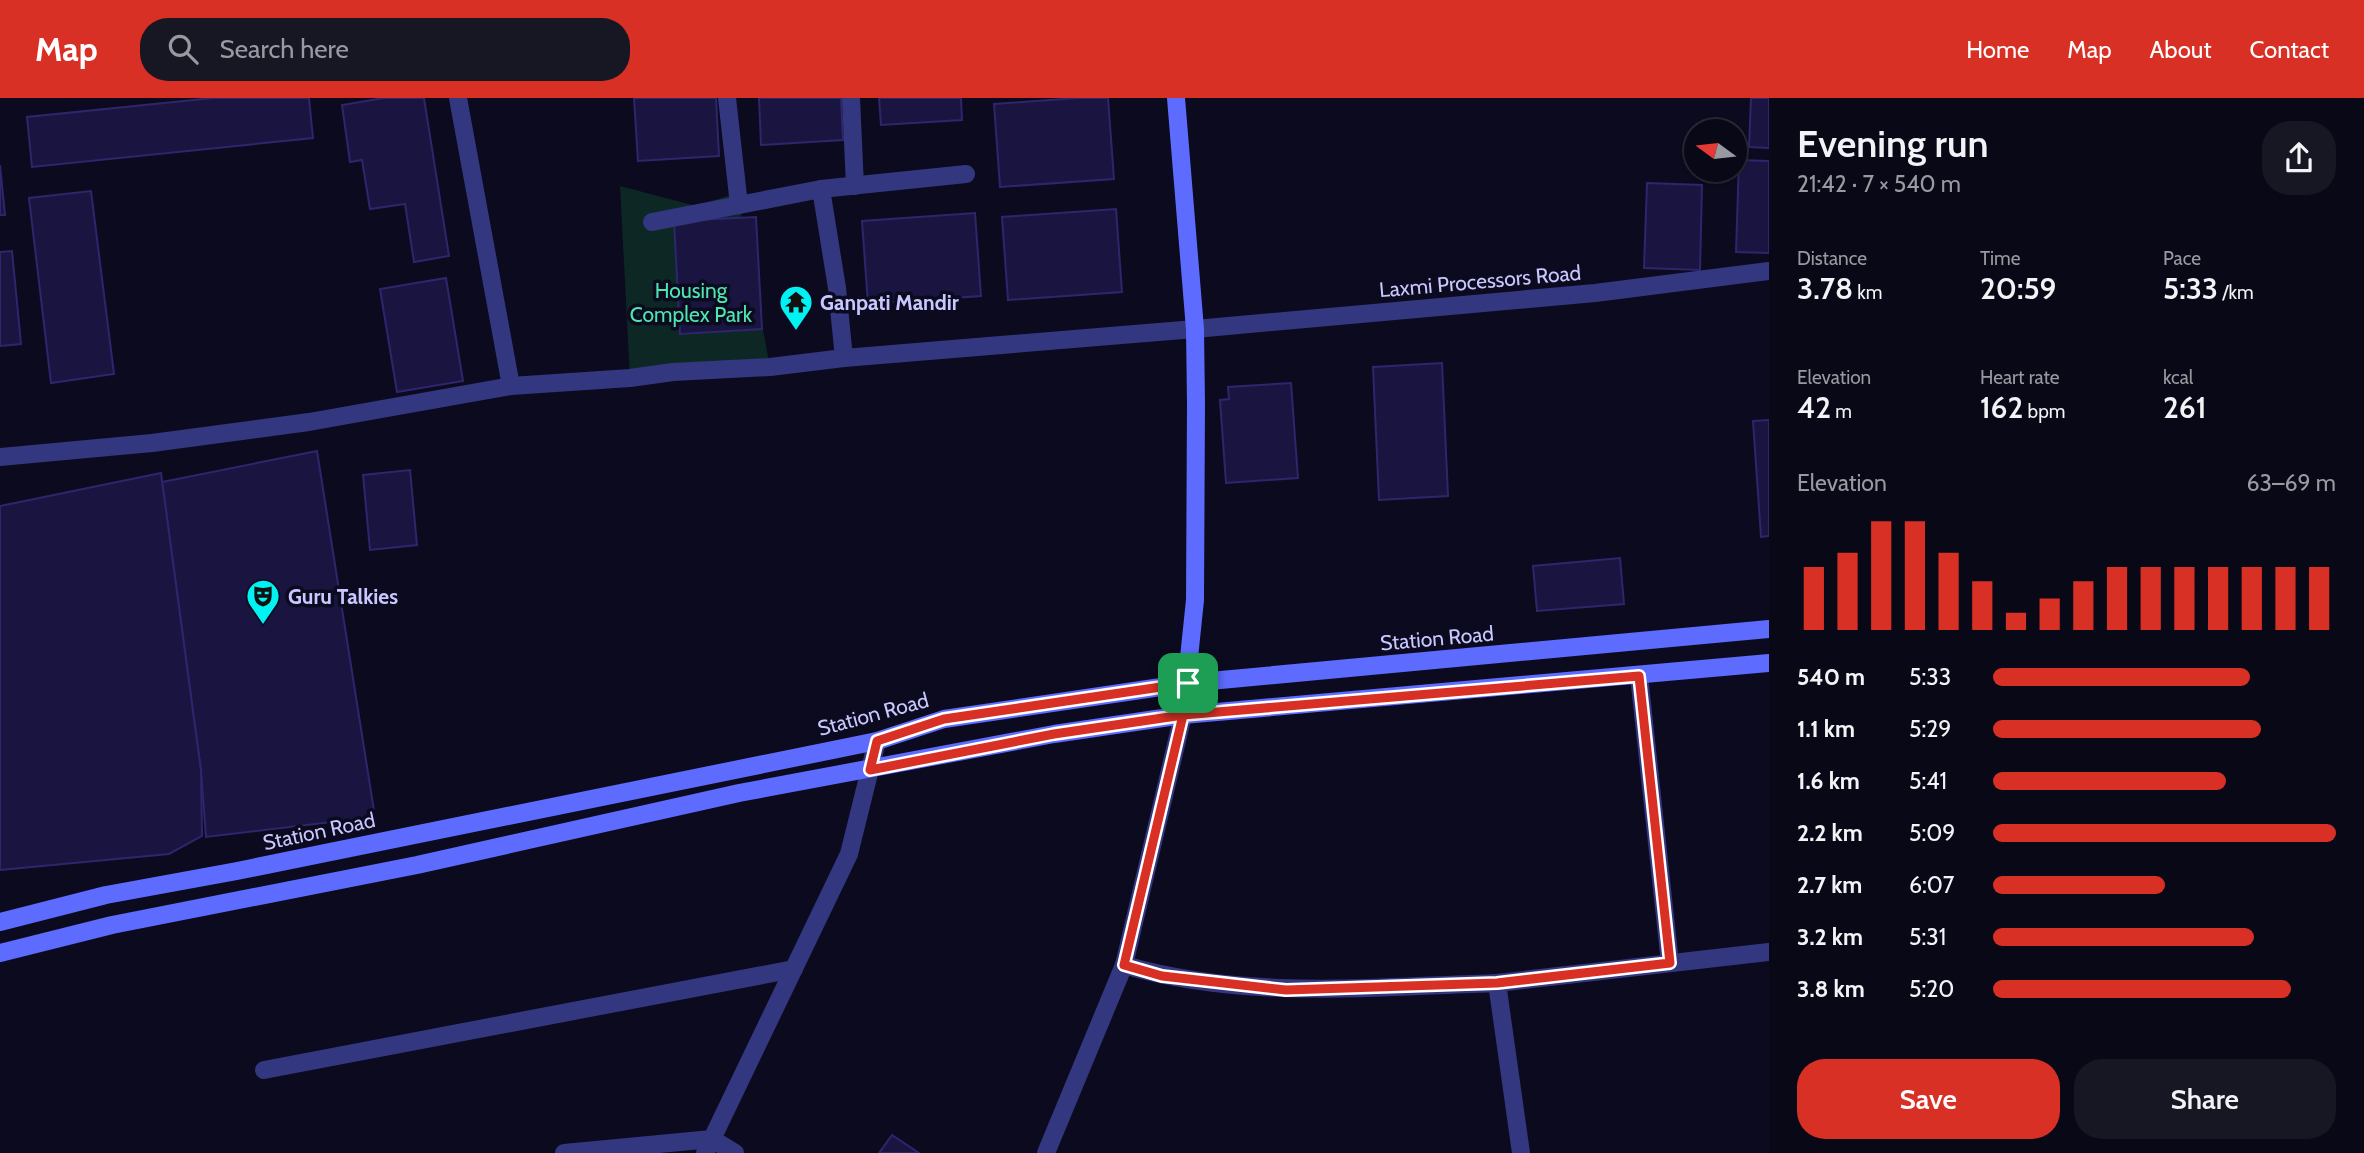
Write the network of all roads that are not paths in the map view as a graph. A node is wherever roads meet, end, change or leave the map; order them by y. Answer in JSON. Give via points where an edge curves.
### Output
{"nodes":[{"id":1,"x":458,"y":98,"type":"edge"},
{"id":2,"x":727,"y":98,"type":"edge"},
{"id":3,"x":851,"y":98,"type":"edge"},
{"id":4,"x":1176,"y":98,"type":"edge"},
{"id":5,"x":966,"y":174,"type":"dead end"},
{"id":6,"x":855,"y":186,"type":"junction"},
{"id":7,"x":821,"y":189,"type":"junction"},
{"id":8,"x":740,"y":205,"type":"junction"},
{"id":9,"x":652,"y":222,"type":"dead end"},
{"id":10,"x":1769,"y":271,"type":"edge"},
{"id":11,"x":1195,"y":329,"type":"junction"},
{"id":12,"x":844,"y":358,"type":"junction"},
{"id":13,"x":511,"y":386,"type":"junction"},
{"id":14,"x":0,"y":457,"type":"edge"},
{"id":15,"x":1769,"y":629,"type":"edge"},
{"id":16,"x":1769,"y":663,"type":"edge"},
{"id":17,"x":1639,"y":676,"type":"junction"},
{"id":18,"x":1188,"y":683,"type":"junction"},
{"id":19,"x":1183,"y":715,"type":"junction"},
{"id":20,"x":877,"y":741,"type":"junction"},
{"id":21,"x":870,"y":770,"type":"junction"},
{"id":22,"x":0,"y":922,"type":"edge"},
{"id":23,"x":1769,"y":952,"type":"edge"},
{"id":24,"x":0,"y":953,"type":"edge"},
{"id":25,"x":1670,"y":963,"type":"junction"},
{"id":26,"x":1124,"y":965,"type":"junction"},
{"id":27,"x":794,"y":969,"type":"junction"},
{"id":28,"x":1497,"y":983,"type":"junction"},
{"id":29,"x":264,"y":1070,"type":"dead end"},
{"id":30,"x":708,"y":1146,"type":"edge"},
{"id":31,"x":1049,"y":1152,"type":"edge"},
{"id":32,"x":564,"y":1153,"type":"edge"},
{"id":33,"x":735,"y":1153,"type":"edge"},
{"id":34,"x":1521,"y":1153,"type":"edge"}],
"edges":[{"from":1,"to":13,"type":"street"},
{"from":2,"to":8,"type":"street"},
{"from":3,"to":6,"type":"street"},
{"from":4,"to":11,"type":"main road"},
{"from":5,"to":6,"type":"street"},
{"from":6,"to":7,"type":"street"},
{"from":7,"to":8,"type":"street"},
{"from":7,"to":12,"type":"street"},
{"from":8,"to":9,"type":"street"},
{"from":10,"to":11,"type":"street","name":"Laxmi Processors Road","via":[[1595,293]]},
{"from":11,"to":12,"type":"street","name":"Laxmi Processors Road"},
{"from":11,"to":18,"type":"main road","via":[[1195,600]]},
{"from":12,"to":13,"type":"street","name":"Laxmi Processors Road"},
{"from":13,"to":14,"type":"street","name":"Laxmi Processors Road","via":[[309,422]]},
{"from":15,"to":18,"type":"main road","name":"Station Road"},
{"from":16,"to":17,"type":"main road"},
{"from":17,"to":19,"type":"main road"},
{"from":17,"to":25,"type":"street"},
{"from":18,"to":19,"type":"main road"},
{"from":18,"to":20,"type":"main road","name":"Station Road","via":[[944,719]]},
{"from":19,"to":21,"type":"main road","via":[[1054,734]]},
{"from":19,"to":26,"type":"street"},
{"from":20,"to":21,"type":"street"},
{"from":20,"to":22,"type":"main road","name":"Station Road","via":[[106,895]]},
{"from":21,"to":24,"type":"main road","via":[[739,793],[417,865],[112,925]]},
{"from":21,"to":27,"type":"street","via":[[849,854]]},
{"from":23,"to":25,"type":"street"},
{"from":25,"to":28,"type":"street"},
{"from":26,"to":28,"type":"street","via":[[1162,976],[1286,990]]},
{"from":26,"to":31,"type":"street"},
{"from":27,"to":29,"type":"street"},
{"from":27,"to":30,"type":"street"},
{"from":28,"to":34,"type":"street"},
{"from":30,"to":32,"type":"street"},
{"from":30,"to":33,"type":"street"}]}
